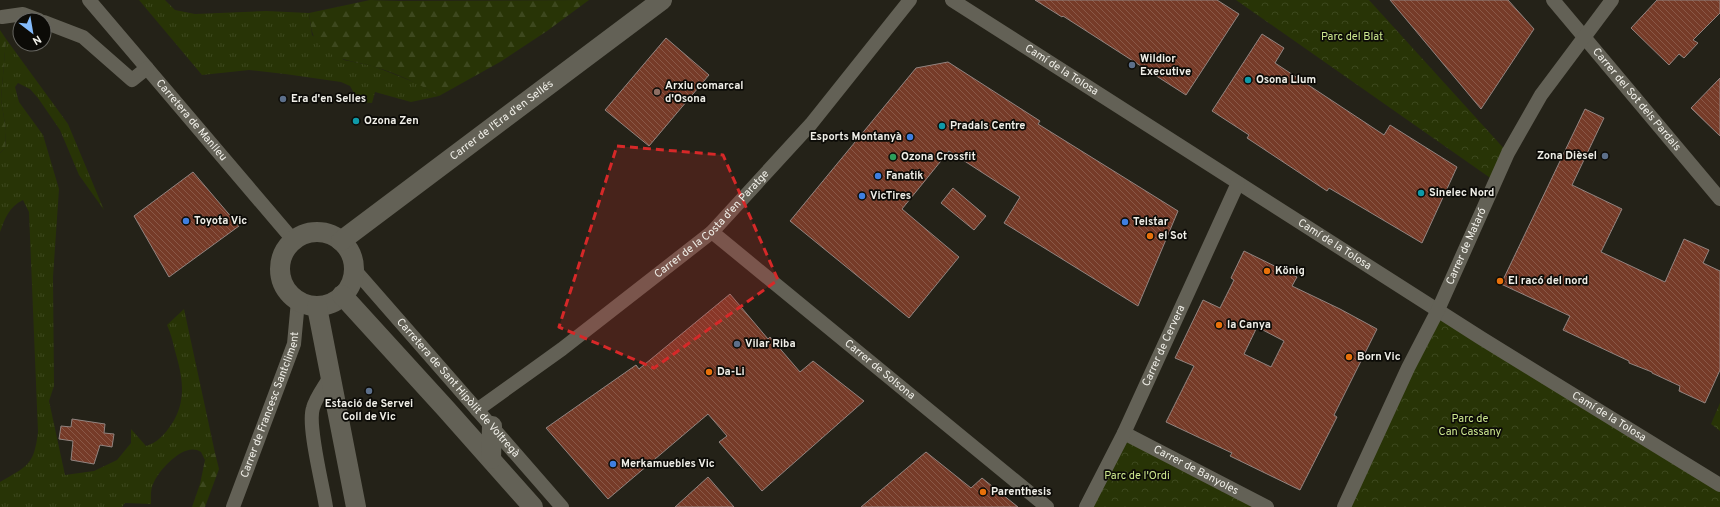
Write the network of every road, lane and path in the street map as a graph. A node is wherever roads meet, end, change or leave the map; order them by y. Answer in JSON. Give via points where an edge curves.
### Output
{"nodes":[{"id":1,"x":89,"y":0,"type":"edge"},
{"id":2,"x":662,"y":0,"type":"edge"},
{"id":3,"x":910,"y":0,"type":"edge"},
{"id":4,"x":952,"y":0,"type":"edge"},
{"id":5,"x":1553,"y":0,"type":"edge"},
{"id":6,"x":1612,"y":0,"type":"edge"},
{"id":7,"x":12,"y":16,"type":"edge"},
{"id":8,"x":2,"y":17,"type":"dead end"},
{"id":9,"x":52,"y":25,"type":"edge"},
{"id":10,"x":1584,"y":36,"type":"junction"},
{"id":11,"x":147,"y":68,"type":"junction"},
{"id":12,"x":1238,"y":183,"type":"junction"},
{"id":13,"x":1720,"y":199,"type":"edge"},
{"id":14,"x":712,"y":232,"type":"junction"},
{"id":15,"x":294,"y":241,"type":"junction"},
{"id":16,"x":341,"y":241,"type":"junction"},
{"id":17,"x":354,"y":269,"type":"junction"},
{"id":18,"x":342,"y":295,"type":"junction"},
{"id":19,"x":298,"y":301,"type":"junction"},
{"id":20,"x":317,"y":306,"type":"junction"},
{"id":21,"x":1438,"y":310,"type":"junction"},
{"id":22,"x":331,"y":375,"type":"junction"},
{"id":23,"x":477,"y":410,"type":"junction"},
{"id":24,"x":492,"y":426,"type":"junction"},
{"id":25,"x":1124,"y":434,"type":"junction"},
{"id":26,"x":491,"y":459,"type":"junction"},
{"id":27,"x":1720,"y":485,"type":"edge"},
{"id":28,"x":233,"y":507,"type":"edge"},
{"id":29,"x":326,"y":507,"type":"edge"},
{"id":30,"x":356,"y":507,"type":"edge"},
{"id":31,"x":533,"y":507,"type":"edge"},
{"id":32,"x":562,"y":507,"type":"edge"},
{"id":33,"x":1047,"y":507,"type":"edge"},
{"id":34,"x":1086,"y":507,"type":"edge"},
{"id":35,"x":1268,"y":507,"type":"edge"},
{"id":36,"x":1344,"y":507,"type":"edge"}],
"edges":[{"from":1,"to":11,"type":"street","name":"Carretera de Manlleu"},
{"from":2,"to":16,"type":"street","name":"Carrer de l'Era d'en Sellés"},
{"from":3,"to":14,"type":"street","name":"Carrer de la Costa d'en Paratge","via":[[811,124]]},
{"from":4,"to":12,"type":"street","name":"Camí de la Tolosa"},
{"from":5,"to":10,"type":"street","name":"Carrer del Sot dels Pardals"},
{"from":6,"to":10,"type":"street","name":"Carrer de Mataró"},
{"from":7,"to":8,"type":"street"},
{"from":9,"to":11,"type":"street","via":[[83,37],[132,80]]},
{"from":10,"to":13,"type":"street","name":"Carrer del Sot dels Pardals"},
{"from":10,"to":21,"type":"street","name":"Carrer de Mataró","via":[[1541,95],[1508,153]]},
{"from":11,"to":15,"type":"street","name":"Carretera de Manlleu"},
{"from":12,"to":21,"type":"street","name":"Camí de la Tolosa"},
{"from":12,"to":25,"type":"street","name":"Carrer de Cervera"},
{"from":14,"to":23,"type":"street","name":"Carrer de la Costa d'en Paratge","via":[[562,349]]},
{"from":14,"to":33,"type":"street","name":"Carrer de Solsona"},
{"from":15,"to":16,"type":"street","via":[[305,234],[318,232]]},
{"from":15,"to":19,"type":"street","via":[[283,256],[281,275],[285,287]]},
{"from":16,"to":17,"type":"street","via":[[352,257]]},
{"from":17,"to":18,"type":"street","via":[[352,281]]},
{"from":17,"to":23,"type":"street","name":"Carretera de Sant Hipòlit de Voltregà"},
{"from":18,"to":20,"type":"street","via":[[332,303]]},
{"from":18,"to":26,"type":"street","name":"Carretera de Sant Hipòlit de Voltregà"},
{"from":19,"to":20,"type":"street"},
{"from":19,"to":28,"type":"street","name":"Carrer de Francesc Santcliment","via":[[294,344]]},
{"from":20,"to":22,"type":"street"},
{"from":21,"to":27,"type":"street","name":"Camí de la Tolosa"},
{"from":21,"to":36,"type":"street","name":"Carrer de Mataró","via":[[1408,368]]},
{"from":22,"to":29,"type":"street","via":[[313,408],[312,415],[312,433]]},
{"from":22,"to":30,"type":"street"},
{"from":23,"to":24,"type":"street","name":"Carretera de Sant Hipòlit de Voltregà"},
{"from":24,"to":26,"type":"street"},
{"from":24,"to":32,"type":"street","name":"Carretera de Sant Hipòlit de Voltregà"},
{"from":25,"to":34,"type":"street","name":"Carrer de Cervera"},
{"from":25,"to":35,"type":"street","name":"Carrer de Banyoles"},
{"from":26,"to":31,"type":"street","name":"Carretera de Sant Hipòlit de Voltregà"}]}
